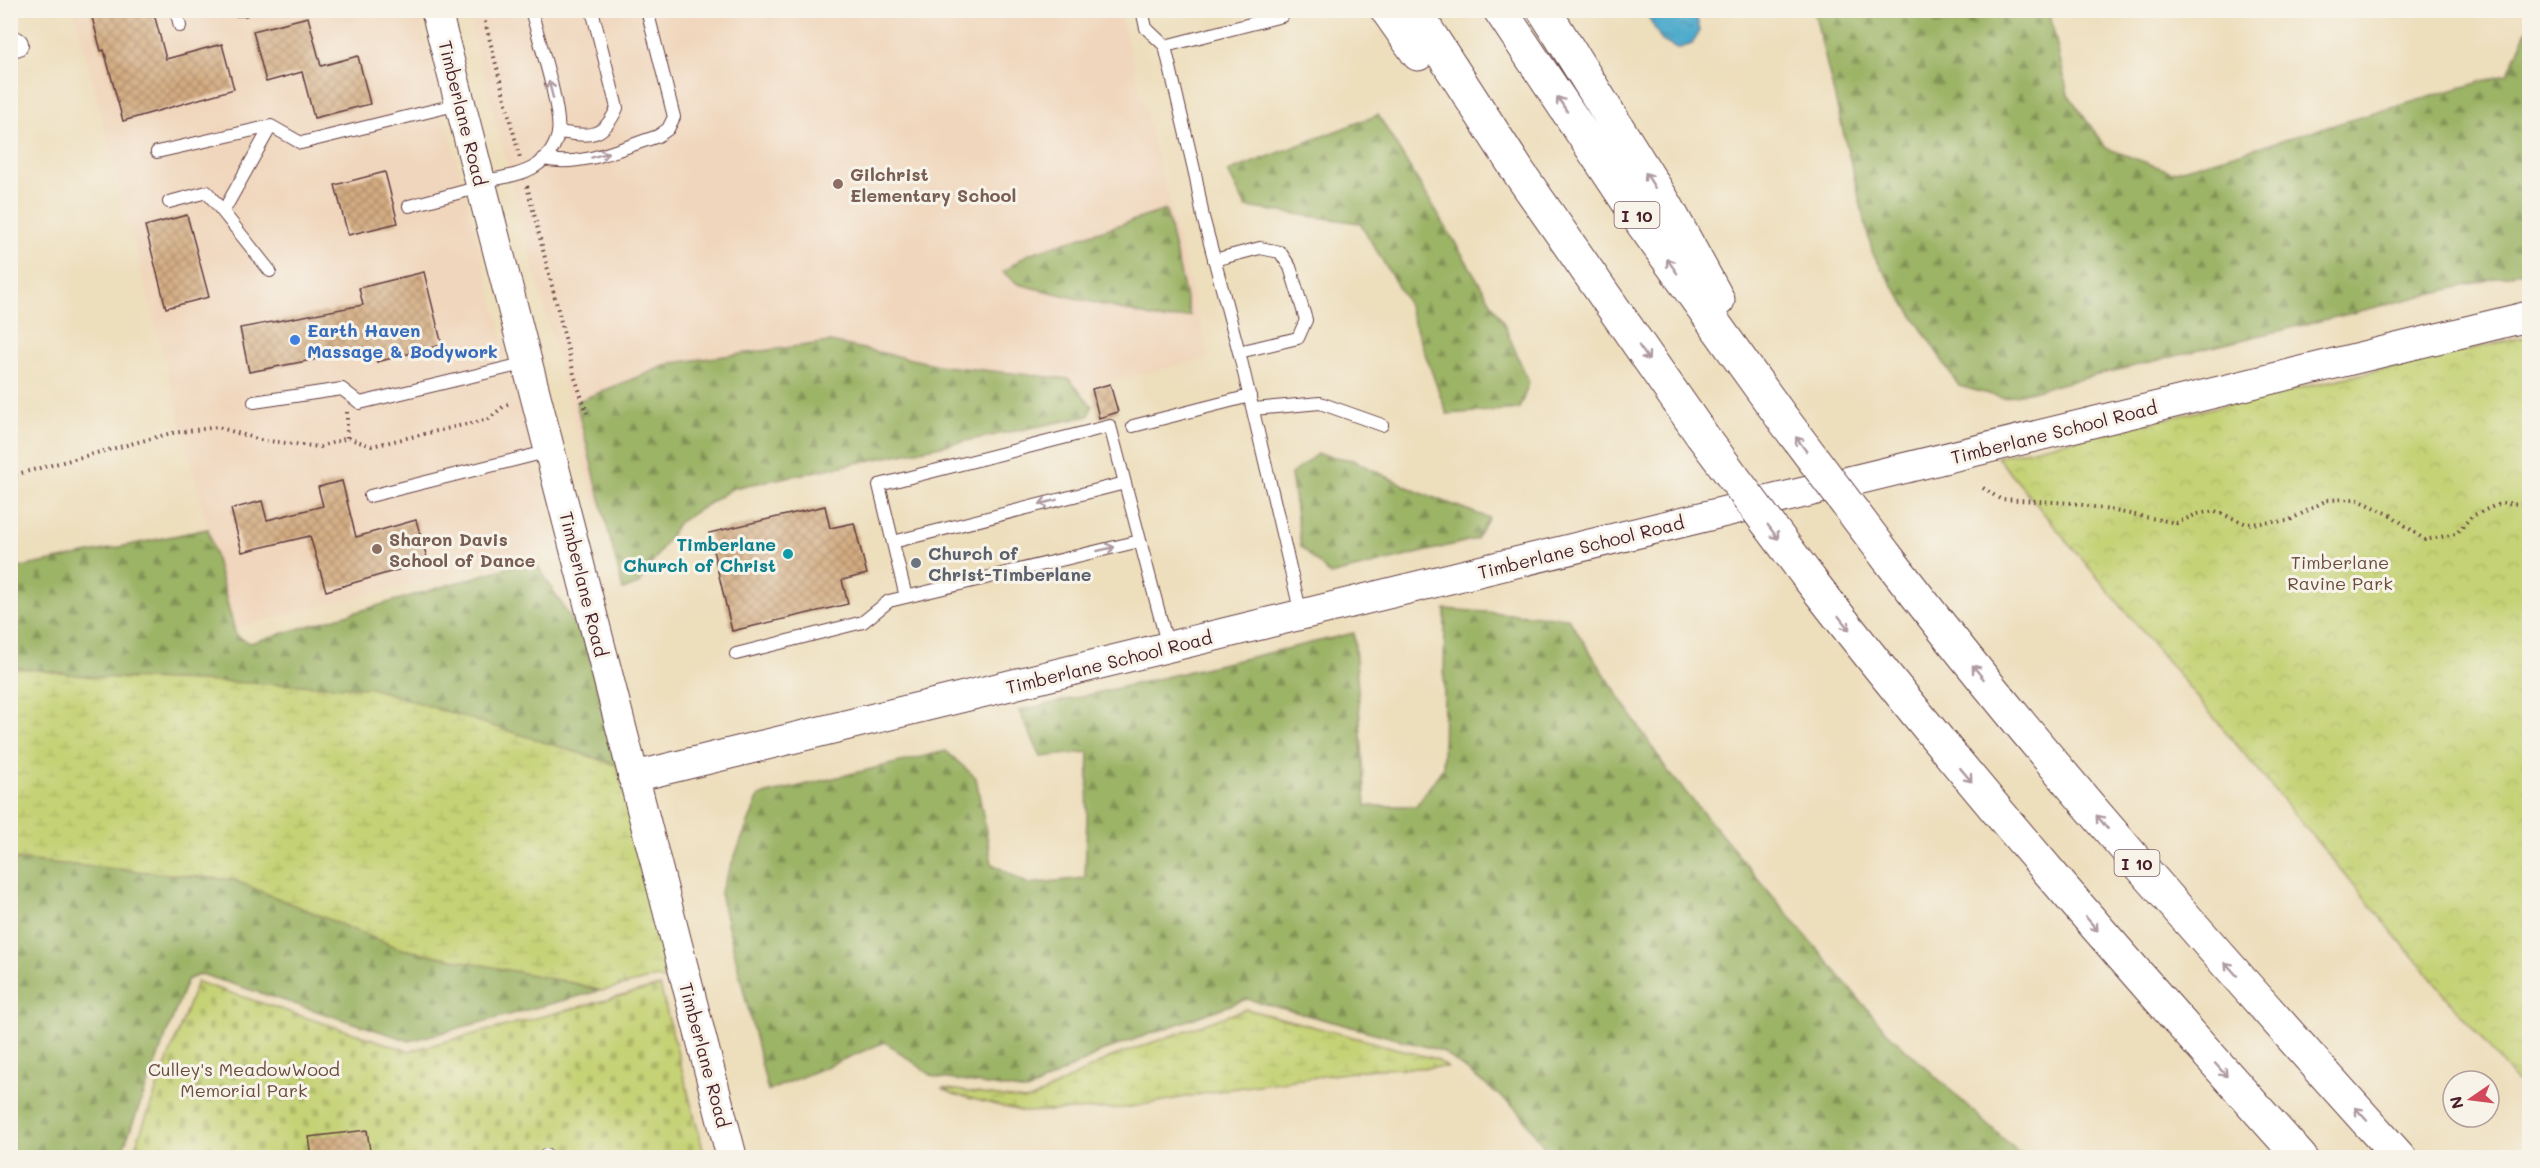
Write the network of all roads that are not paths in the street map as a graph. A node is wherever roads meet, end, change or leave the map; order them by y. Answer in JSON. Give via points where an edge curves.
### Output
{"nodes":[{"id":1,"x":176,"y":10,"type":"edge"},
{"id":2,"x":237,"y":10,"type":"edge"},
{"id":3,"x":244,"y":10,"type":"edge"},
{"id":4,"x":436,"y":10,"type":"edge"},
{"id":5,"x":531,"y":10,"type":"edge"},
{"id":6,"x":592,"y":10,"type":"edge"},
{"id":7,"x":647,"y":10,"type":"edge"},
{"id":8,"x":1142,"y":10,"type":"edge"},
{"id":9,"x":1387,"y":10,"type":"edge"},
{"id":10,"x":1414,"y":10,"type":"edge"},
{"id":11,"x":1500,"y":10,"type":"edge"},
{"id":12,"x":1544,"y":10,"type":"edge"},
{"id":13,"x":1282,"y":16,"type":"dead end"},
{"id":14,"x":180,"y":26,"type":"dead end"},
{"id":15,"x":1165,"y":46,"type":"junction"},
{"id":16,"x":460,"y":104,"type":"junction"},
{"id":17,"x":271,"y":126,"type":"junction"},
{"id":18,"x":558,"y":132,"type":"junction"},
{"id":19,"x":157,"y":153,"type":"dead end"},
{"id":20,"x":543,"y":159,"type":"junction"},
{"id":21,"x":481,"y":184,"type":"junction"},
{"id":22,"x":169,"y":202,"type":"dead end"},
{"id":23,"x":409,"y":206,"type":"dead end"},
{"id":24,"x":223,"y":212,"type":"junction"},
{"id":25,"x":1214,"y":260,"type":"junction"},
{"id":26,"x":270,"y":271,"type":"dead end"},
{"id":27,"x":1610,"y":306,"type":"junction"},
{"id":28,"x":2529,"y":316,"type":"edge"},
{"id":29,"x":1239,"y":352,"type":"junction"},
{"id":30,"x":527,"y":363,"type":"junction"},
{"id":31,"x":1250,"y":396,"type":"junction"},
{"id":32,"x":254,"y":402,"type":"dead end"},
{"id":33,"x":1253,"y":409,"type":"junction"},
{"id":34,"x":1780,"y":415,"type":"junction"},
{"id":35,"x":1133,"y":426,"type":"dead end"},
{"id":36,"x":1382,"y":426,"type":"dead end"},
{"id":37,"x":550,"y":451,"type":"junction"},
{"id":38,"x":1125,"y":483,"type":"junction"},
{"id":39,"x":370,"y":496,"type":"dead end"},
{"id":40,"x":1140,"y":541,"type":"junction"},
{"id":41,"x":893,"y":542,"type":"junction"},
{"id":42,"x":906,"y":597,"type":"junction"},
{"id":43,"x":1301,"y":615,"type":"junction"},
{"id":44,"x":1168,"y":647,"type":"junction"},
{"id":45,"x":736,"y":654,"type":"dead end"},
{"id":46,"x":633,"y":777,"type":"junction"},
{"id":47,"x":732,"y":1158,"type":"edge"},
{"id":48,"x":2301,"y":1158,"type":"edge"},
{"id":49,"x":2400,"y":1158,"type":"edge"}],
"edges":[{"from":1,"to":14,"type":"lane"},
{"from":2,"to":3,"type":"lane"},
{"from":4,"to":16,"type":"street","name":"Timberlane Road"},
{"from":18,"to":5,"type":"lane","one_way":true},
{"from":6,"to":18,"type":"lane","via":[[617,108],[600,132],[586,136]]},
{"from":20,"to":7,"type":"lane","one_way":true,"via":[[578,162],[658,136],[668,129],[674,117]]},
{"from":8,"to":15,"type":"lane","via":[[1146,28]]},
{"from":9,"to":27,"type":"highway","via":[[1487,150]]},
{"from":10,"to":27,"type":"highway"},
{"from":34,"to":11,"type":"highway","number":"I 10","one_way":true,"via":[[1648,232]]},
{"from":34,"to":12,"type":"highway","one_way":true,"via":[[1666,205]]},
{"from":13,"to":15,"type":"lane"},
{"from":15,"to":25,"type":"lane"},
{"from":16,"to":17,"type":"lane","via":[[301,143]]},
{"from":16,"to":21,"type":"street","name":"Timberlane Road"},
{"from":17,"to":19,"type":"lane"},
{"from":17,"to":24,"type":"lane"},
{"from":18,"to":20,"type":"lane","via":[[552,152]]},
{"from":20,"to":21,"type":"lane","via":[[534,167]]},
{"from":21,"to":23,"type":"lane"},
{"from":21,"to":30,"type":"street","name":"Timberlane Road"},
{"from":22,"to":24,"type":"lane","via":[[207,192]]},
{"from":24,"to":26,"type":"lane"},
{"from":25,"to":29,"type":"lane"},
{"from":25,"to":29,"type":"lane","via":[[1260,248],[1280,252],[1290,267],[1306,320],[1298,338]]},
{"from":27,"to":48,"type":"highway","one_way":true,"bridge":true,"via":[[1808,577],[1909,705],[2015,835]]},
{"from":28,"to":43,"type":"street","name":"Timberlane School Road"},
{"from":29,"to":31,"type":"lane"},
{"from":30,"to":32,"type":"lane","via":[[360,403],[342,389]]},
{"from":30,"to":37,"type":"street","name":"Timberlane Road"},
{"from":31,"to":33,"type":"lane"},
{"from":31,"to":35,"type":"lane"},
{"from":33,"to":36,"type":"lane","via":[[1320,403]]},
{"from":33,"to":43,"type":"lane"},
{"from":49,"to":34,"type":"highway","number":"I 10","one_way":true,"bridge":true,"via":[[2119,842],[1984,680]]},
{"from":37,"to":39,"type":"lane"},
{"from":37,"to":46,"type":"street","name":"Timberlane Road"},
{"from":38,"to":40,"type":"lane"},
{"from":38,"to":41,"type":"lane","one_way":true},
{"from":38,"to":41,"type":"lane","via":[[1110,426],[879,485]]},
{"from":42,"to":40,"type":"lane","one_way":true},
{"from":40,"to":44,"type":"lane"},
{"from":41,"to":42,"type":"lane"},
{"from":42,"to":45,"type":"lane","via":[[889,601],[863,622]]},
{"from":43,"to":44,"type":"street","name":"Timberlane School Road"},
{"from":44,"to":46,"type":"street","name":"Timberlane School Road"},
{"from":46,"to":47,"type":"street","name":"Timberlane Road"}]}
